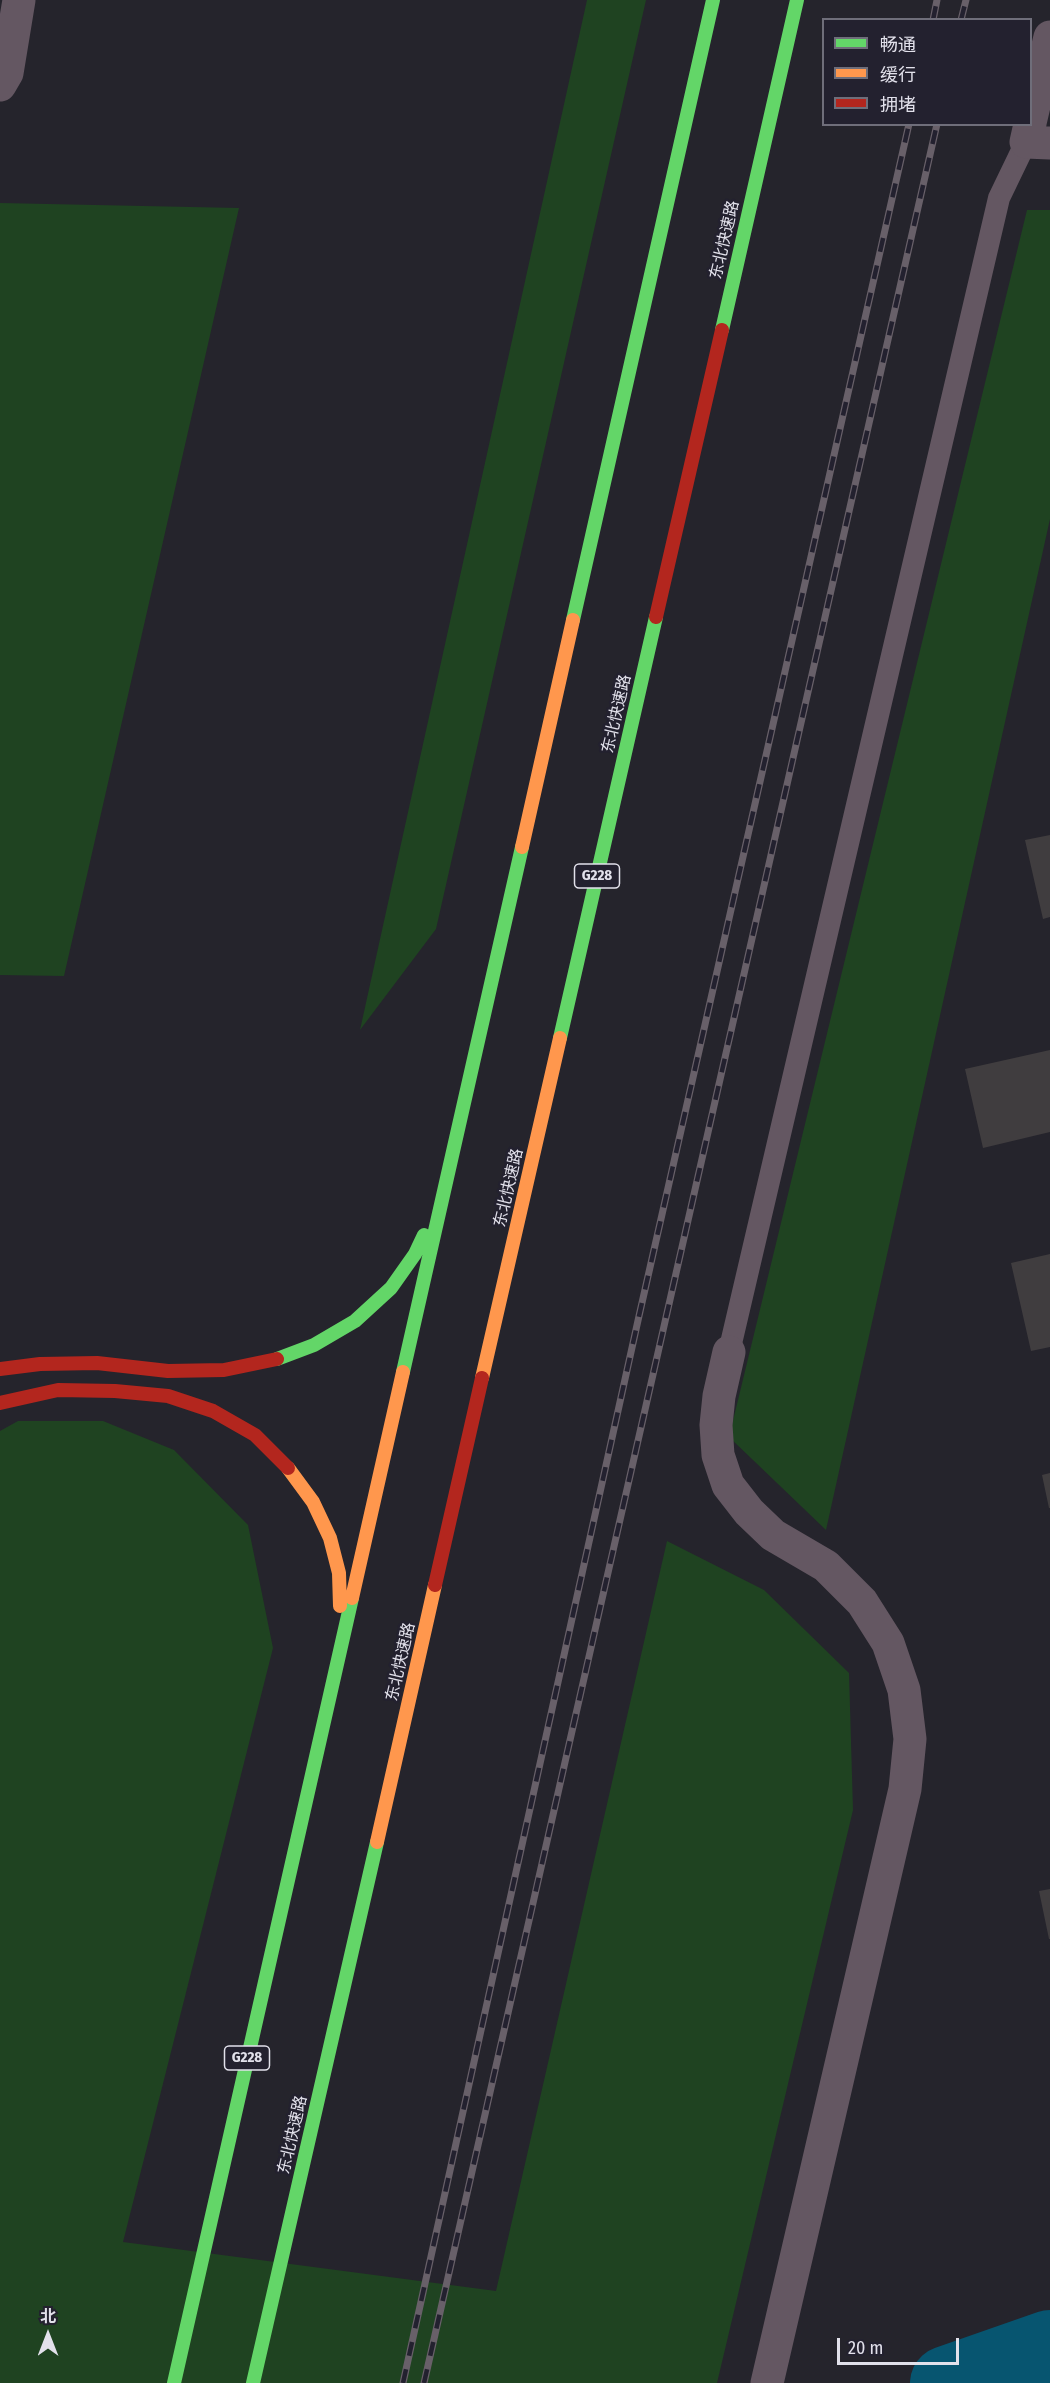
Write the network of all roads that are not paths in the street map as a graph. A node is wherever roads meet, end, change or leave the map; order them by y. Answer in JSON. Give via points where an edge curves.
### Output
{"nodes":[{"id":1,"x":19,"y":0,"type":"edge"},
{"id":2,"x":713,"y":0,"type":"edge"},
{"id":3,"x":797,"y":0,"type":"edge"},
{"id":4,"x":1050,"y":37,"type":"edge"},
{"id":5,"x":0,"y":85,"type":"edge"},
{"id":6,"x":1034,"y":133,"type":"edge"},
{"id":7,"x":445,"y":1183,"type":"junction"},
{"id":8,"x":729,"y":1352,"type":"joint"},
{"id":9,"x":0,"y":1369,"type":"edge"},
{"id":10,"x":0,"y":1403,"type":"edge"},
{"id":11,"x":339,"y":1654,"type":"junction"},
{"id":12,"x":770,"y":2368,"type":"edge"},
{"id":13,"x":174,"y":2383,"type":"edge"},
{"id":14,"x":253,"y":2383,"type":"edge"}],
"edges":[{"from":1,"to":5,"type":"street","via":[[7,73]]},
{"from":2,"to":7,"type":"highway","number":"G228"},
{"from":3,"to":14,"type":"highway","name":"东北快速路","number":"G228"},
{"from":4,"to":6,"type":"street"},
{"from":6,"to":8,"type":"lane","via":[[999,198]]},
{"from":7,"to":9,"type":"highway","via":[[415,1254],[391,1288],[355,1320],[314,1345],[268,1362],[224,1370],[168,1371],[97,1363]]},
{"from":7,"to":11,"type":"highway","number":"G228"},
{"from":8,"to":12,"type":"street","via":[[716,1425],[718,1455],[728,1485],[748,1512],[773,1535],[825,1566],[862,1602],[888,1644],[904,1690],[910,1739],[905,1789]]},
{"from":10,"to":11,"type":"highway","via":[[58,1390],[168,1396],[213,1411],[255,1435],[287,1466],[313,1502],[330,1538],[339,1573]]},
{"from":11,"to":13,"type":"highway","number":"G228"}]}
